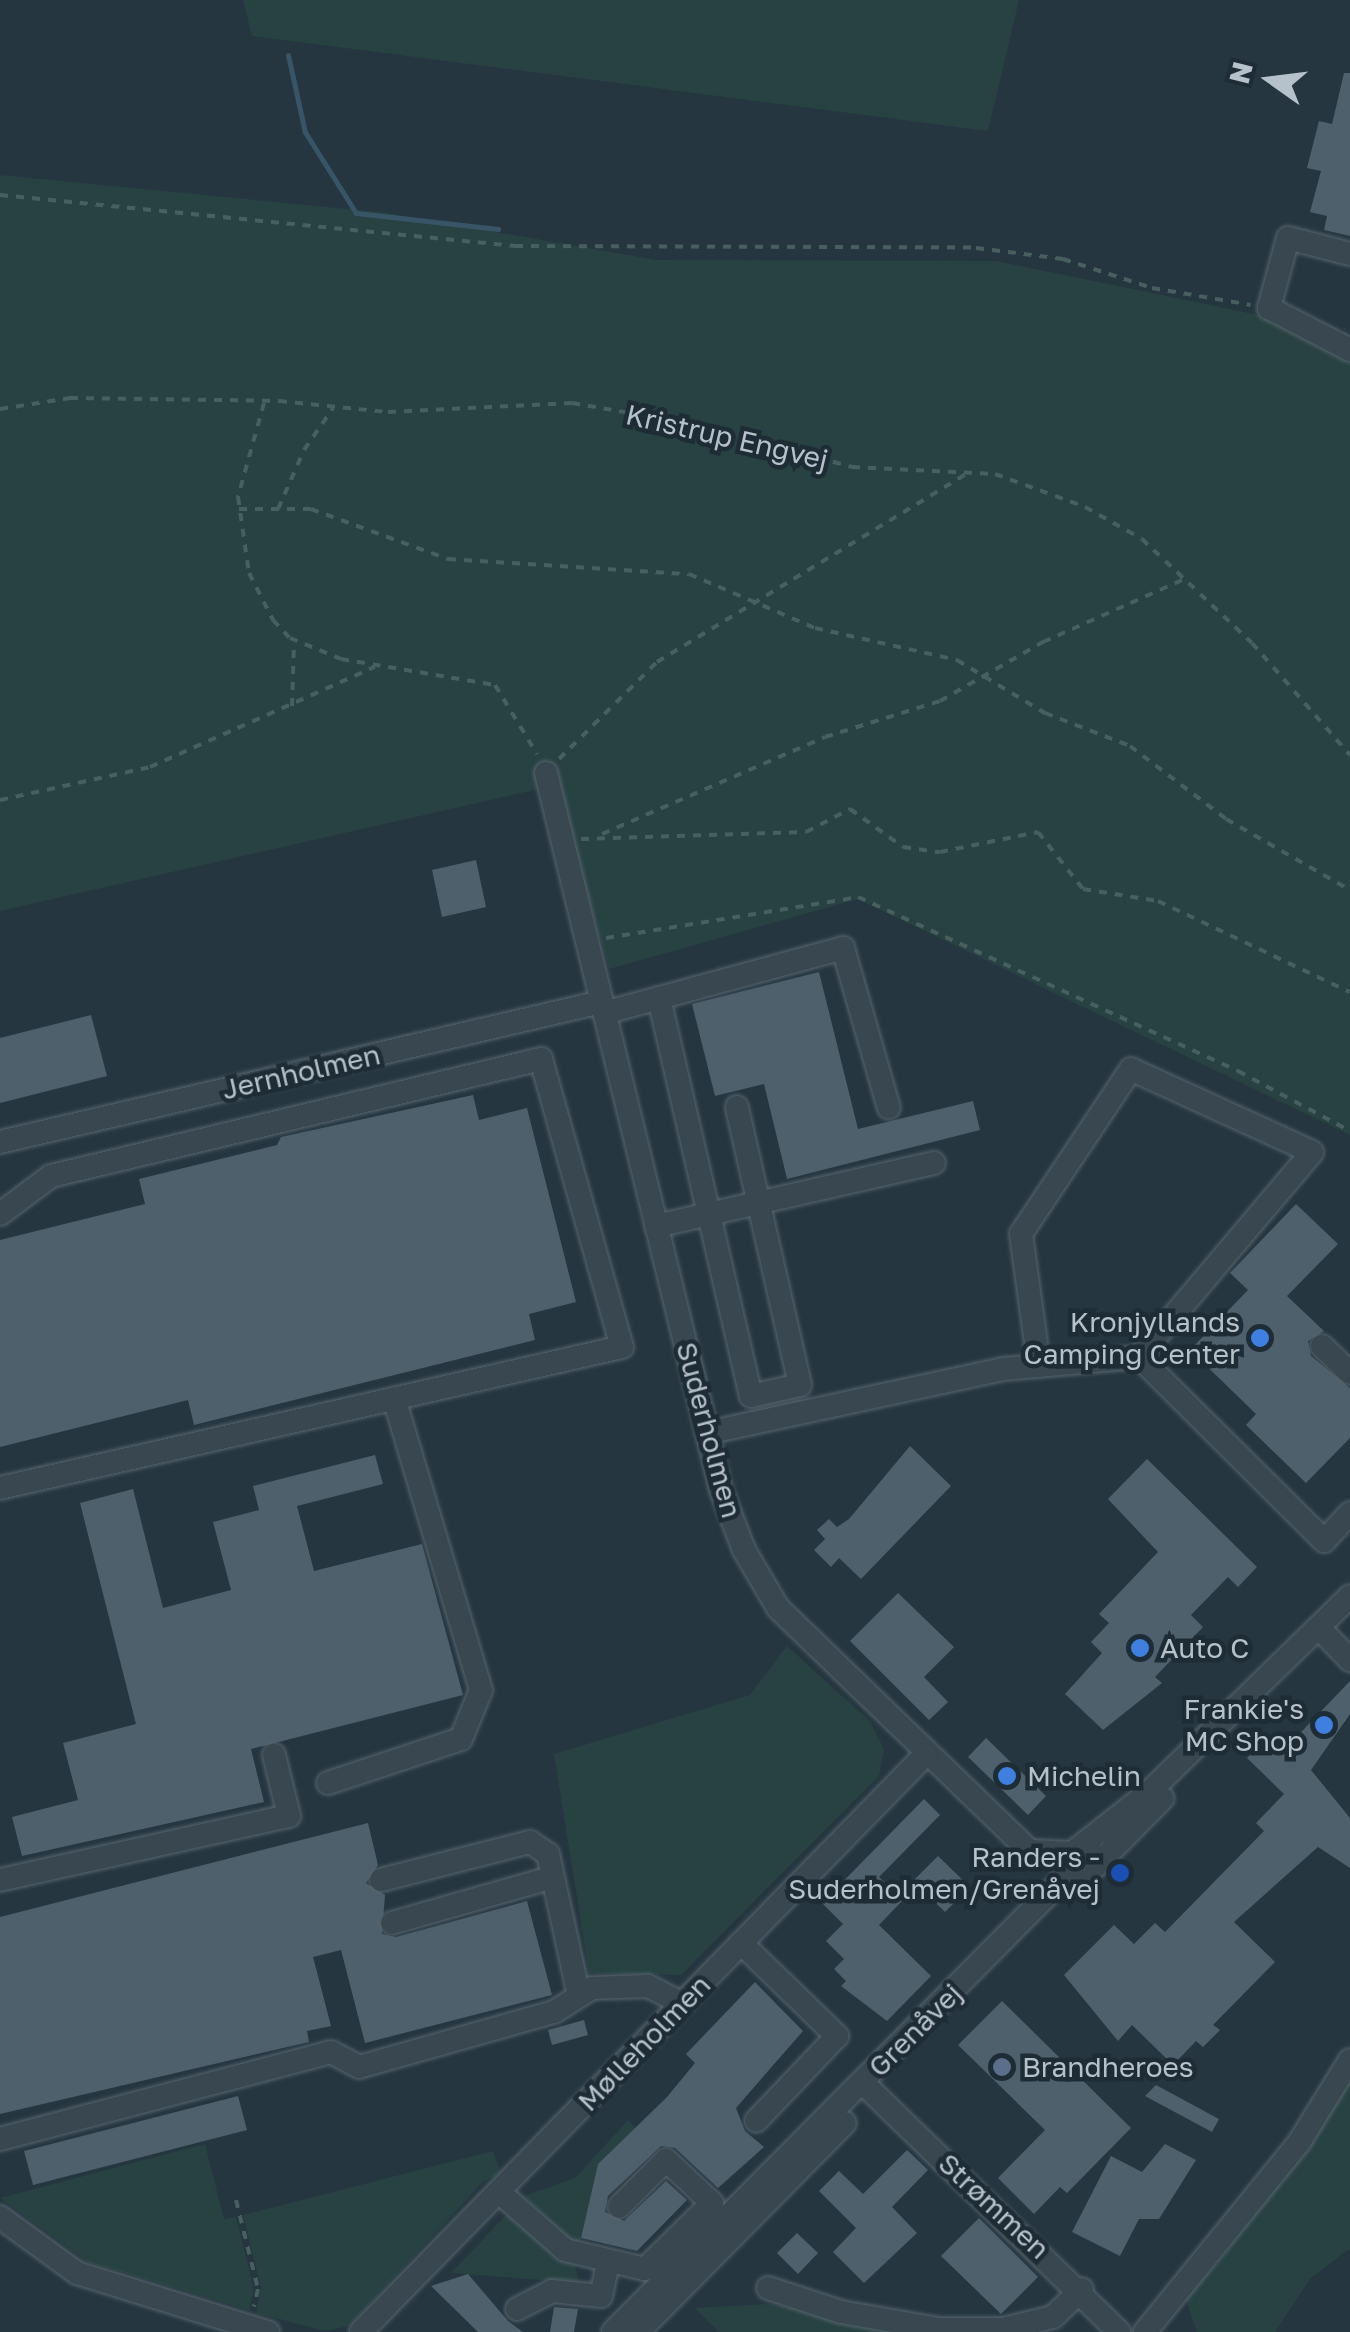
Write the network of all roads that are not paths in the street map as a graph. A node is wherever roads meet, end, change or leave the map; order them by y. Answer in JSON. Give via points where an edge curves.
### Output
{"nodes":[{"id":1,"x":1350,"y":254,"type":"edge"},
{"id":2,"x":1350,"y":350,"type":"edge"},
{"id":3,"x":546,"y":772,"type":"road end"},
{"id":4,"x":659,"y":998,"type":"junction"},
{"id":5,"x":603,"y":1008,"type":"junction"},
{"id":6,"x":737,"y":1107,"type":"dead end"},
{"id":7,"x":889,"y":1108,"type":"dead end"},
{"id":8,"x":0,"y":1142,"type":"edge"},
{"id":9,"x":934,"y":1162,"type":"dead end"},
{"id":10,"x":758,"y":1203,"type":"junction"},
{"id":11,"x":0,"y":1214,"type":"edge"},
{"id":12,"x":710,"y":1214,"type":"junction"},
{"id":13,"x":656,"y":1226,"type":"junction"},
{"id":14,"x":1322,"y":1346,"type":"dead end"},
{"id":15,"x":1139,"y":1356,"type":"junction"},
{"id":16,"x":1039,"y":1366,"type":"junction"},
{"id":17,"x":1350,"y":1373,"type":"edge"},
{"id":18,"x":394,"y":1399,"type":"junction"},
{"id":19,"x":707,"y":1433,"type":"junction"},
{"id":20,"x":0,"y":1488,"type":"edge"},
{"id":21,"x":1350,"y":1514,"type":"edge"},
{"id":22,"x":1350,"y":1596,"type":"edge"},
{"id":23,"x":1318,"y":1628,"type":"junction"},
{"id":24,"x":1350,"y":1660,"type":"edge"},
{"id":25,"x":1219,"y":1730,"type":"junction"},
{"id":26,"x":926,"y":1754,"type":"junction"},
{"id":27,"x":274,"y":1755,"type":"dead end"},
{"id":28,"x":328,"y":1783,"type":"dead end"},
{"id":29,"x":1147,"y":1794,"type":"junction"},
{"id":30,"x":554,"y":1877,"type":"junction"},
{"id":31,"x":0,"y":1880,"type":"edge"},
{"id":32,"x":381,"y":1880,"type":"dead end"},
{"id":33,"x":392,"y":1923,"type":"dead end"},
{"id":34,"x":741,"y":1943,"type":"junction"},
{"id":35,"x":580,"y":1996,"type":"junction"},
{"id":36,"x":683,"y":2004,"type":"junction"},
{"id":37,"x":1350,"y":2060,"type":"edge"},
{"id":38,"x":868,"y":2088,"type":"junction"},
{"id":39,"x":756,"y":2121,"type":"dead end"},
{"id":40,"x":0,"y":2139,"type":"edge"},
{"id":41,"x":499,"y":2192,"type":"junction"},
{"id":42,"x":619,"y":2207,"type":"dead end"},
{"id":43,"x":0,"y":2218,"type":"edge"},
{"id":44,"x":608,"y":2263,"type":"junction"},
{"id":45,"x":768,"y":2288,"type":"dead end"},
{"id":46,"x":1082,"y":2288,"type":"junction"},
{"id":47,"x":517,"y":2309,"type":"dead end"},
{"id":48,"x":258,"y":2329,"type":"edge"},
{"id":49,"x":362,"y":2332,"type":"edge"},
{"id":50,"x":614,"y":2332,"type":"edge"},
{"id":51,"x":638,"y":2332,"type":"edge"},
{"id":52,"x":1119,"y":2332,"type":"edge"},
{"id":53,"x":1145,"y":2332,"type":"edge"}],
"edges":[{"from":1,"to":2,"type":"street","via":[[1288,238],[1269,308]]},
{"from":3,"to":5,"type":"street","name":"Suderholmen","via":[[592,940]]},
{"from":4,"to":5,"type":"street","name":"Jernholmen"},
{"from":4,"to":7,"type":"street","name":"Jernholmen","via":[[843,948]]},
{"from":4,"to":12,"type":"street"},
{"from":5,"to":8,"type":"street","name":"Jernholmen"},
{"from":5,"to":13,"type":"street","name":"Suderholmen"},
{"from":6,"to":10,"type":"street"},
{"from":9,"to":10,"type":"street"},
{"from":10,"to":12,"type":"street"},
{"from":10,"to":12,"type":"street","via":[[800,1384],[751,1396]]},
{"from":11,"to":18,"type":"street","via":[[52,1176],[541,1059],[622,1347]]},
{"from":12,"to":13,"type":"street"},
{"from":13,"to":19,"type":"street","name":"Suderholmen"},
{"from":14,"to":17,"type":"street"},
{"from":15,"to":16,"type":"street"},
{"from":15,"to":16,"type":"street","via":[[1312,1152],[1130,1068],[1021,1234]]},
{"from":15,"to":21,"type":"street","via":[[1324,1541]]},
{"from":16,"to":19,"type":"street"},
{"from":18,"to":20,"type":"street"},
{"from":18,"to":28,"type":"street","via":[[480,1690],[461,1738]]},
{"from":19,"to":26,"type":"street","name":"Suderholmen","via":[[744,1550],[778,1608]]},
{"from":22,"to":23,"type":"street","name":"Grenåvej"},
{"from":23,"to":24,"type":"street"},
{"from":23,"to":25,"type":"street","name":"Grenåvej"},
{"from":25,"to":29,"type":"street","name":"Grenåvej"},
{"from":25,"to":38,"type":"street","name":"Grenåvej","via":[[1208,1752]]},
{"from":26,"to":29,"type":"street","name":"Suderholmen","via":[[1030,1851],[1072,1853]]},
{"from":26,"to":34,"type":"street","name":"Mølleholmen"},
{"from":27,"to":31,"type":"street","via":[[288,1816]]},
{"from":29,"to":38,"type":"street","name":"Grenåvej"},
{"from":30,"to":32,"type":"street","via":[[548,1854],[530,1842]]},
{"from":30,"to":33,"type":"street"},
{"from":30,"to":35,"type":"street"},
{"from":34,"to":36,"type":"street","name":"Mølleholmen"},
{"from":34,"to":39,"type":"street","via":[[837,2036]]},
{"from":35,"to":36,"type":"street","via":[[614,1984],[648,1986]]},
{"from":35,"to":40,"type":"street","via":[[554,2012],[359,2068],[331,2052]]},
{"from":36,"to":41,"type":"street","name":"Mølleholmen"},
{"from":37,"to":53,"type":"street","via":[[1300,2141]]},
{"from":38,"to":46,"type":"street","name":"Strømmen"},
{"from":38,"to":50,"type":"street","name":"Grenåvej"},
{"from":38,"to":51,"type":"street","name":"Grenåvej"},
{"from":41,"to":44,"type":"street","via":[[565,2250]]},
{"from":41,"to":49,"type":"street","name":"Mølleholmen"},
{"from":42,"to":44,"type":"street","via":[[666,2160],[712,2204],[646,2269]]},
{"from":43,"to":48,"type":"street","via":[[78,2273]]},
{"from":44,"to":47,"type":"street","via":[[601,2296],[552,2290]]},
{"from":45,"to":46,"type":"street","via":[[841,2312],[938,2328],[1003,2329],[1053,2316]]},
{"from":46,"to":52,"type":"street","name":"Strømmen"}]}
